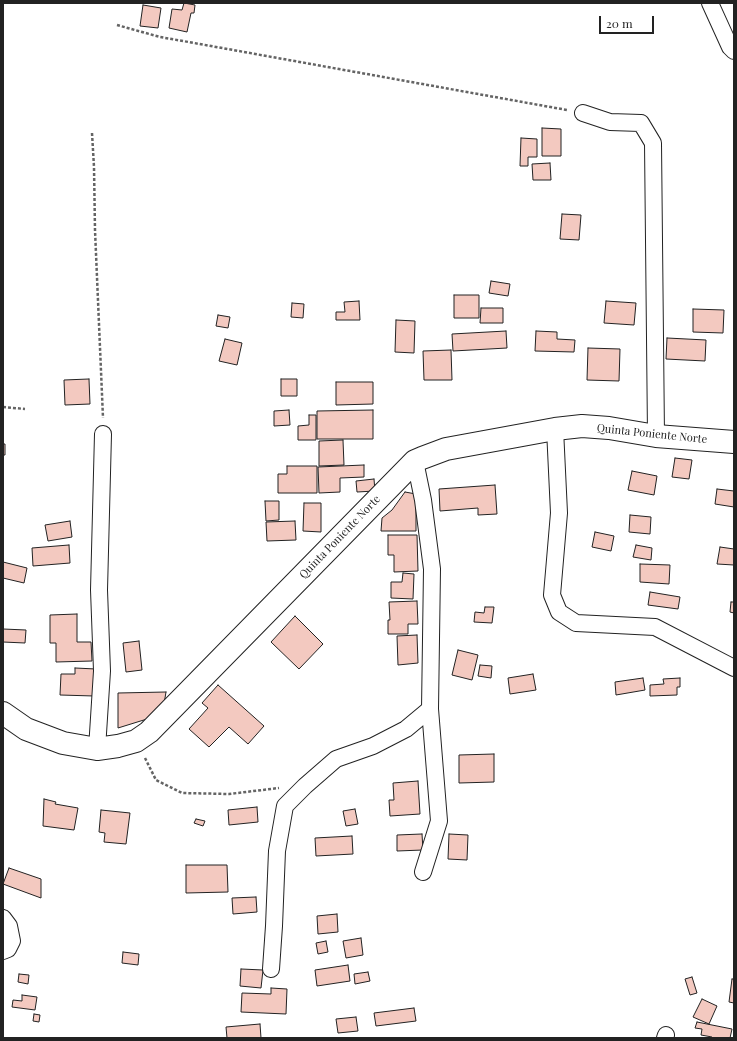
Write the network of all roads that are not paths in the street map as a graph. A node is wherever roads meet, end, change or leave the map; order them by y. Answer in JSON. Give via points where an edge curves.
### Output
{"nodes":[{"id":1,"x":710,"y":3,"type":"edge"},
{"id":2,"x":734,"y":51,"type":"edge"},
{"id":3,"x":583,"y":113,"type":"road end"},
{"id":4,"x":556,"y":429,"type":"junction"},
{"id":5,"x":103,"y":434,"type":"road end"},
{"id":6,"x":656,"y":436,"type":"junction"},
{"id":7,"x":734,"y":442,"type":"edge"},
{"id":8,"x":415,"y":461,"type":"junction"},
{"id":9,"x":734,"y":668,"type":"edge"},
{"id":10,"x":430,"y":709,"type":"junction"},
{"id":11,"x":3,"y":713,"type":"edge"},
{"id":12,"x":97,"y":749,"type":"junction"},
{"id":13,"x":423,"y":872,"type":"dead end"},
{"id":14,"x":3,"y":918,"type":"edge"},
{"id":15,"x":3,"y":951,"type":"edge"},
{"id":16,"x":271,"y":969,"type":"dead end"}],
"edges":[{"from":1,"to":2,"type":"street"},
{"from":3,"to":6,"type":"street","via":[[610,122],[641,123],[652,143]]},
{"from":4,"to":6,"type":"street","name":"Quinta Poniente Norte","via":[[582,426]]},
{"from":4,"to":8,"type":"street","name":"Quinta Poniente Norte","via":[[446,449]]},
{"from":4,"to":9,"type":"street","via":[[560,514],[552,595],[559,612],[576,623],[655,628]]},
{"from":5,"to":12,"type":"street","via":[[99,590],[102,672]]},
{"from":6,"to":7,"type":"street","name":"Quinta Poniente Norte"},
{"from":8,"to":10,"type":"street","via":[[432,569]]},
{"from":8,"to":12,"type":"street","name":"Quinta Poniente Norte","via":[[149,732],[136,741]]},
{"from":10,"to":13,"type":"street","via":[[439,821]]},
{"from":10,"to":16,"type":"street","via":[[406,729],[373,746],[336,759],[285,806],[277,851]]},
{"from":11,"to":12,"type":"street","name":"Quinta Poniente Norte","via":[[26,729],[51,739]]},
{"from":14,"to":15,"type":"street","via":[[9,926],[12,941],[8,949]]}]}
